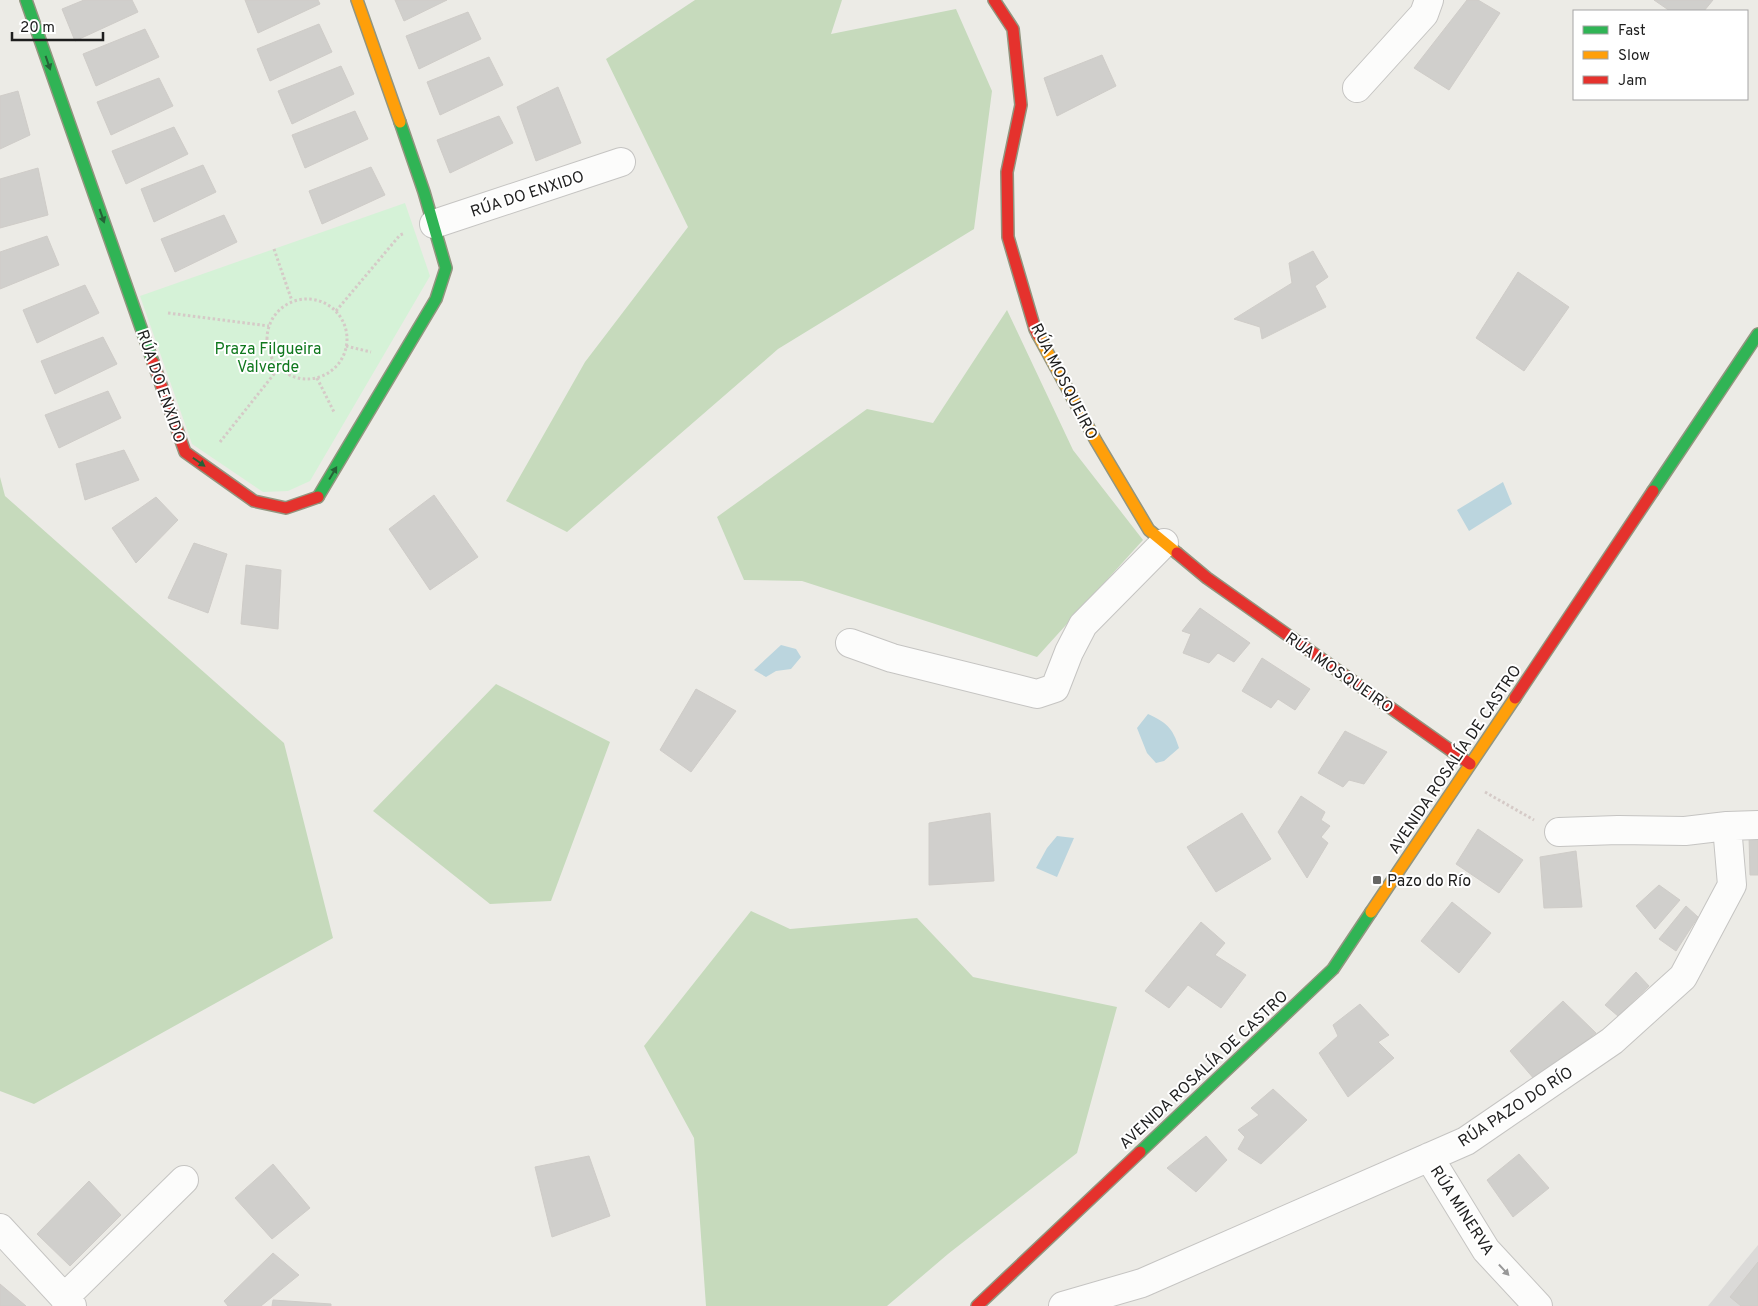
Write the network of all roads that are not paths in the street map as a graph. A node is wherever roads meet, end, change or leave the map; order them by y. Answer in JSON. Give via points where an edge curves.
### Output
{"nodes":[{"id":1,"x":26,"y":0,"type":"edge"},
{"id":2,"x":357,"y":0,"type":"edge"},
{"id":3,"x":994,"y":0,"type":"edge"},
{"id":4,"x":1428,"y":0,"type":"edge"},
{"id":5,"x":1357,"y":88,"type":"dead end"},
{"id":6,"x":621,"y":162,"type":"dead end"},
{"id":7,"x":434,"y":224,"type":"junction"},
{"id":8,"x":1758,"y":334,"type":"edge"},
{"id":9,"x":1164,"y":543,"type":"junction"},
{"id":10,"x":850,"y":643,"type":"dead end"},
{"id":11,"x":1470,"y":764,"type":"junction"},
{"id":12,"x":1758,"y":825,"type":"edge"},
{"id":13,"x":1727,"y":826,"type":"junction"},
{"id":14,"x":1558,"y":832,"type":"road end"},
{"id":15,"x":1429,"y":1157,"type":"junction"},
{"id":16,"x":184,"y":1180,"type":"dead end"},
{"id":17,"x":0,"y":1228,"type":"edge"},
{"id":18,"x":68,"y":1302,"type":"edge"},
{"id":19,"x":977,"y":1306,"type":"edge"},
{"id":20,"x":1063,"y":1306,"type":"edge"},
{"id":21,"x":1538,"y":1306,"type":"edge"}],
"edges":[{"from":1,"to":7,"type":"street","name":"RÚA DO ENXIDO","one_way":true,"via":[[185,452],[254,501],[286,508],[318,497],[436,299],[446,268]]},
{"from":2,"to":7,"type":"street","name":"RÚA DO ENXIDO"},
{"from":3,"to":9,"type":"street","name":"RÚA MOSQUEIRO","via":[[1013,28],[1021,105],[1007,172],[1008,237],[1035,329],[1110,466],[1149,530]]},
{"from":4,"to":5,"type":"street","via":[[1424,14]]},
{"from":6,"to":7,"type":"street","name":"RÚA DO ENXIDO"},
{"from":8,"to":11,"type":"street","name":"AVENIDA ROSALÍA DE CASTRO"},
{"from":9,"to":10,"type":"street","via":[[1083,625],[1055,688],[1037,694],[892,658]]},
{"from":9,"to":11,"type":"street","name":"RÚA MOSQUEIRO","via":[[1207,578]]},
{"from":11,"to":19,"type":"street","name":"AVENIDA ROSALÍA DE CASTRO","via":[[1332,969]]},
{"from":12,"to":13,"type":"street"},
{"from":13,"to":14,"type":"street","via":[[1685,831]]},
{"from":13,"to":15,"type":"street","name":"RÚA PAZO DO RÍO","via":[[1732,885],[1684,976],[1612,1041],[1466,1140]]},
{"from":15,"to":20,"type":"street","name":"RÚA PAZO DO RÍO","via":[[1142,1283]]},
{"from":15,"to":21,"type":"street","name":"RÚA MINERVA","one_way":true,"via":[[1486,1250]]},
{"from":16,"to":18,"type":"street"},
{"from":17,"to":18,"type":"street"}]}
